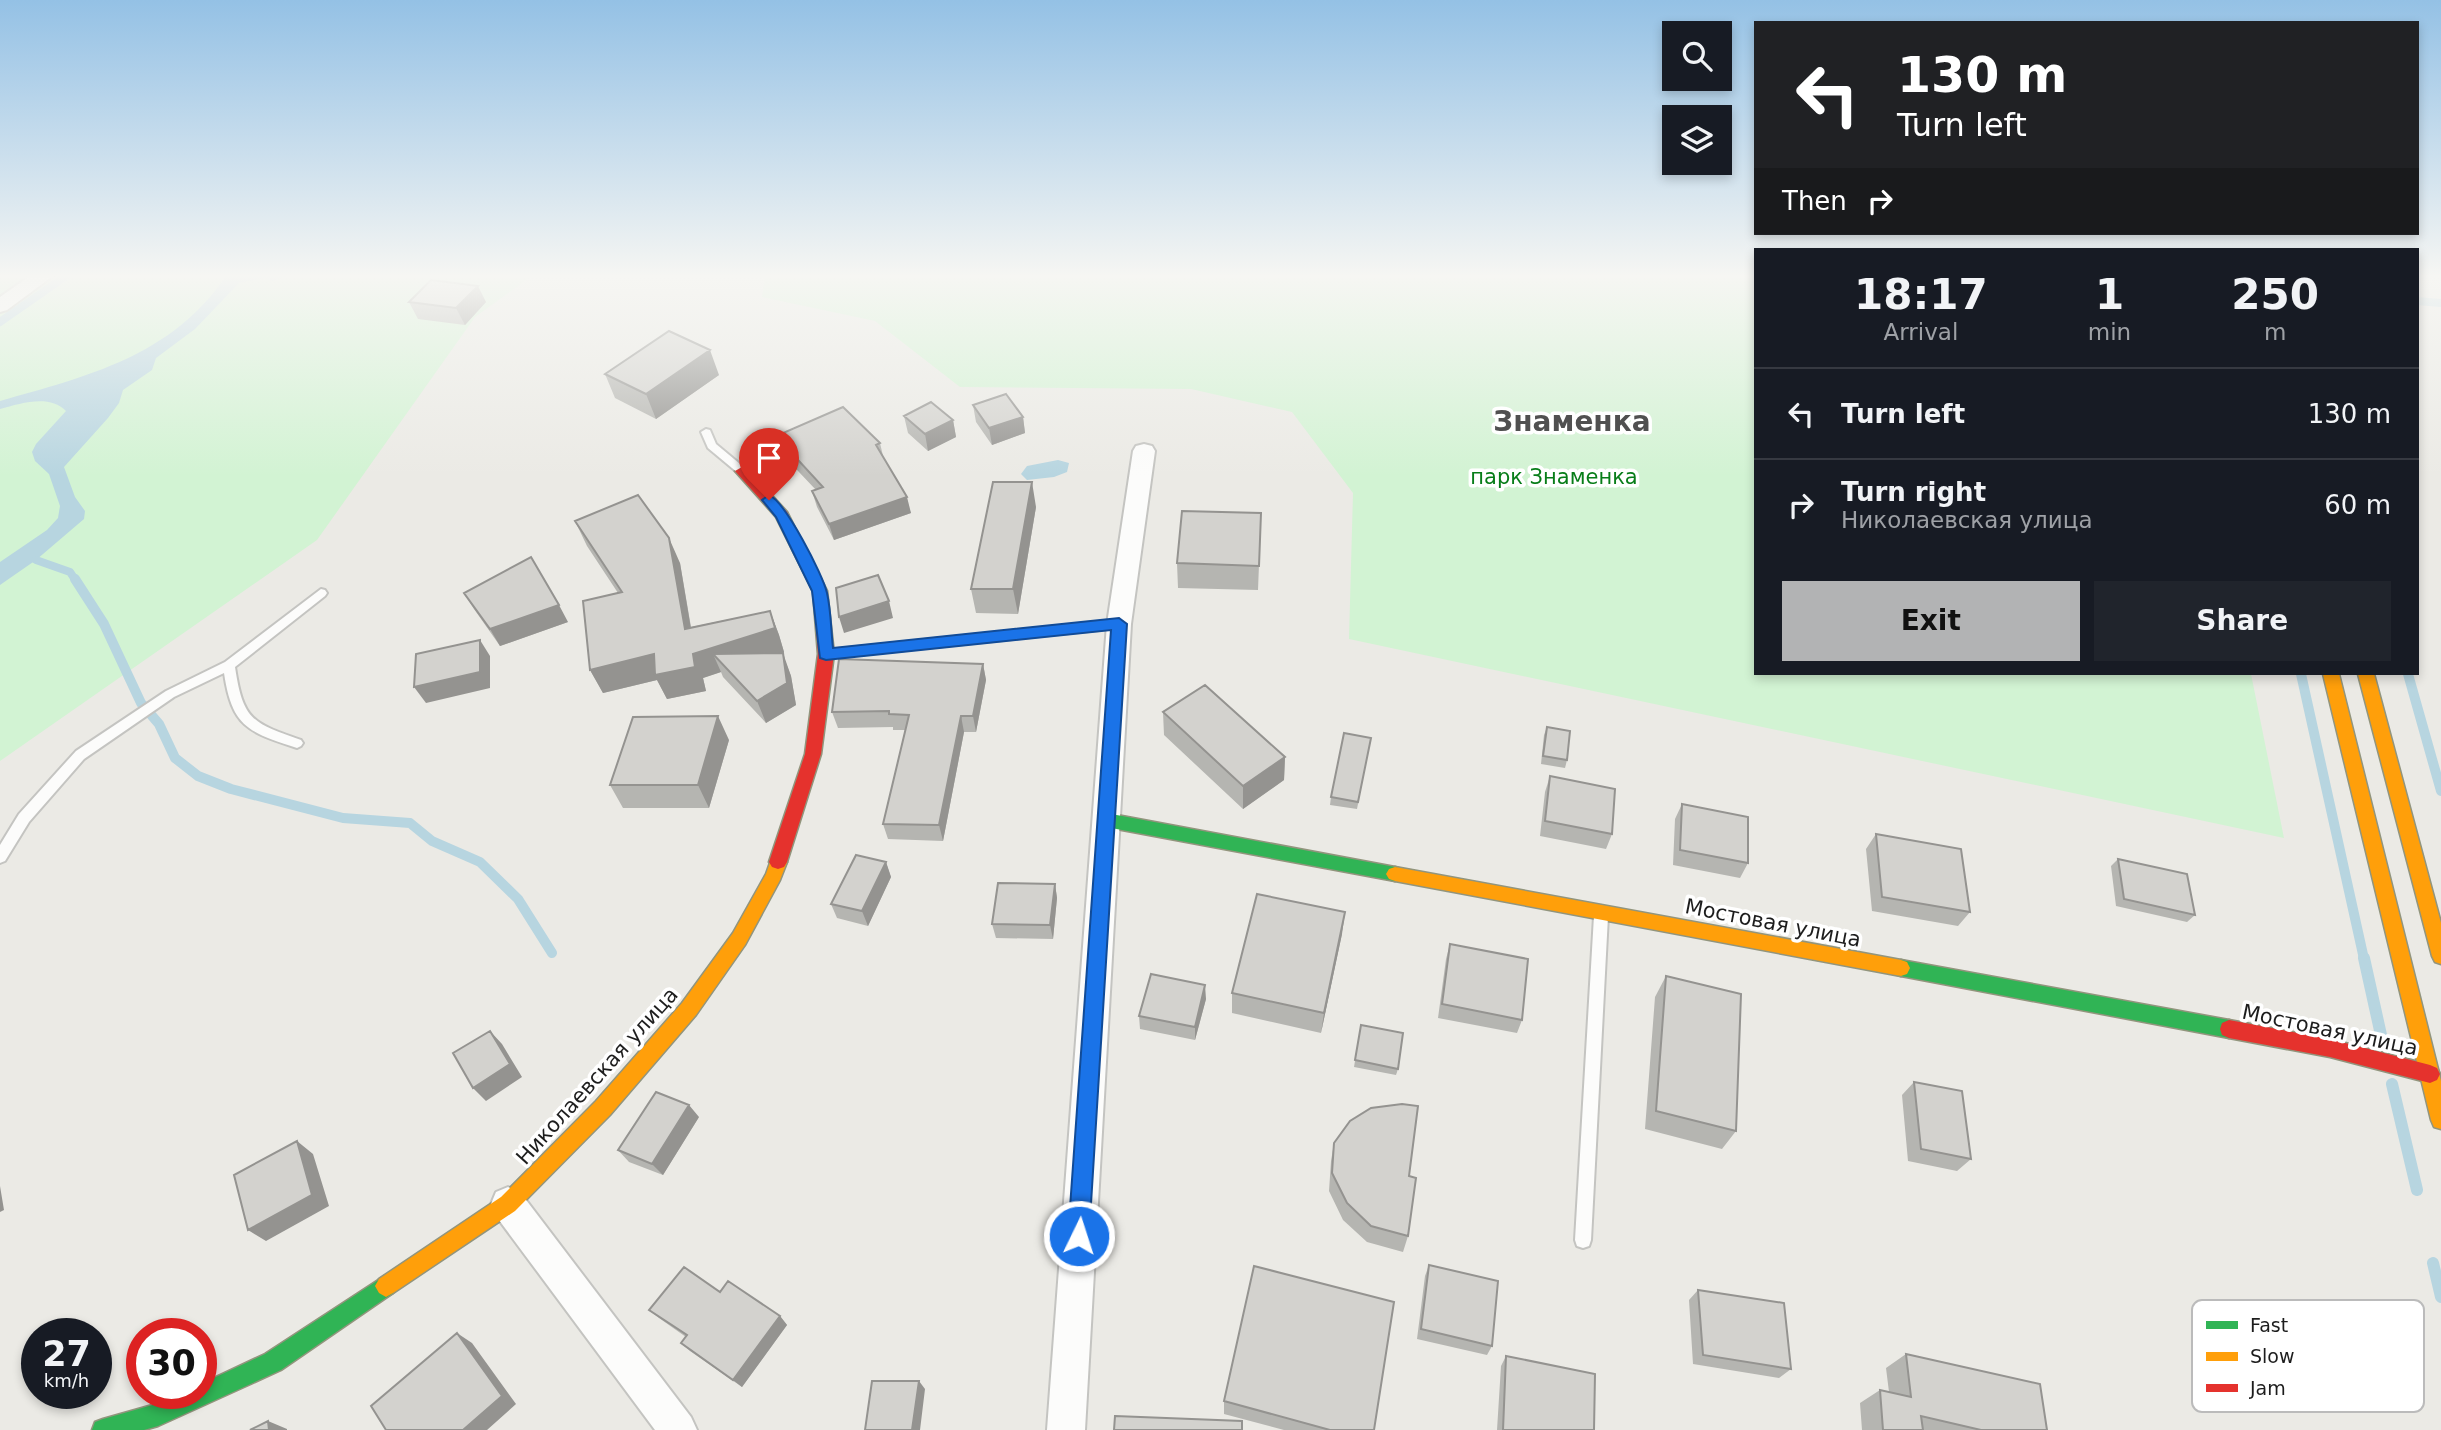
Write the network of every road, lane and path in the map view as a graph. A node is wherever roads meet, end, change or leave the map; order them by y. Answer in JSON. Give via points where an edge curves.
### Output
{"nodes":[{"id":1,"x":706,"y":432,"type":"dead end"},
{"id":2,"x":1144,"y":451,"type":"dead end"},
{"id":3,"x":742,"y":471,"type":"joint"},
{"id":4,"x":321,"y":593,"type":"dead end"},
{"id":5,"x":1119,"y":624,"type":"junction"},
{"id":6,"x":826,"y":654,"type":"junction"},
{"id":7,"x":229,"y":665,"type":"junction"},
{"id":8,"x":2332,"y":675,"type":"edge"},
{"id":9,"x":2366,"y":675,"type":"edge"},
{"id":10,"x":297,"y":743,"type":"dead end"},
{"id":11,"x":1106,"y":820,"type":"junction"},
{"id":12,"x":0,"y":857,"type":"edge"},
{"id":13,"x":1601,"y":912,"type":"junction"},
{"id":14,"x":2441,"y":956,"type":"edge"},
{"id":15,"x":2430,"y":1074,"type":"junction"},
{"id":16,"x":2441,"y":1120,"type":"edge"},
{"id":17,"x":508,"y":1204,"type":"junction"},
{"id":18,"x":1583,"y":1240,"type":"dead end"},
{"id":19,"x":103,"y":1430,"type":"edge"},
{"id":20,"x":678,"y":1430,"type":"edge"},
{"id":21,"x":1066,"y":1430,"type":"edge"}],
"edges":[{"from":1,"to":3,"type":"lane","via":[[712,446]]},
{"from":2,"to":5,"type":"street"},
{"from":3,"to":6,"type":"street","name":"Николаевская улица","via":[[782,515],[820,591]]},
{"from":4,"to":7,"type":"lane"},
{"from":5,"to":6,"type":"lane"},
{"from":5,"to":11,"type":"street"},
{"from":6,"to":17,"type":"street","name":"Николаевская улица","via":[[813,754],[774,875],[739,939],[689,1009],[603,1108]]},
{"from":7,"to":10,"type":"lane","via":[[233,694],[248,724]]},
{"from":7,"to":12,"type":"lane","via":[[170,694],[95,743],[61,773]]},
{"from":8,"to":15,"type":"street"},
{"from":9,"to":14,"type":"street"},
{"from":11,"to":13,"type":"street","name":"Мостовая улица"},
{"from":11,"to":21,"type":"street"},
{"from":13,"to":15,"type":"street","name":"Мостовая улица","via":[[2330,1048]]},
{"from":13,"to":18,"type":"lane"},
{"from":15,"to":16,"type":"street"},
{"from":17,"to":19,"type":"street","name":"Николаевская улица","via":[[273,1362],[158,1415]]},
{"from":17,"to":20,"type":"street"}]}
